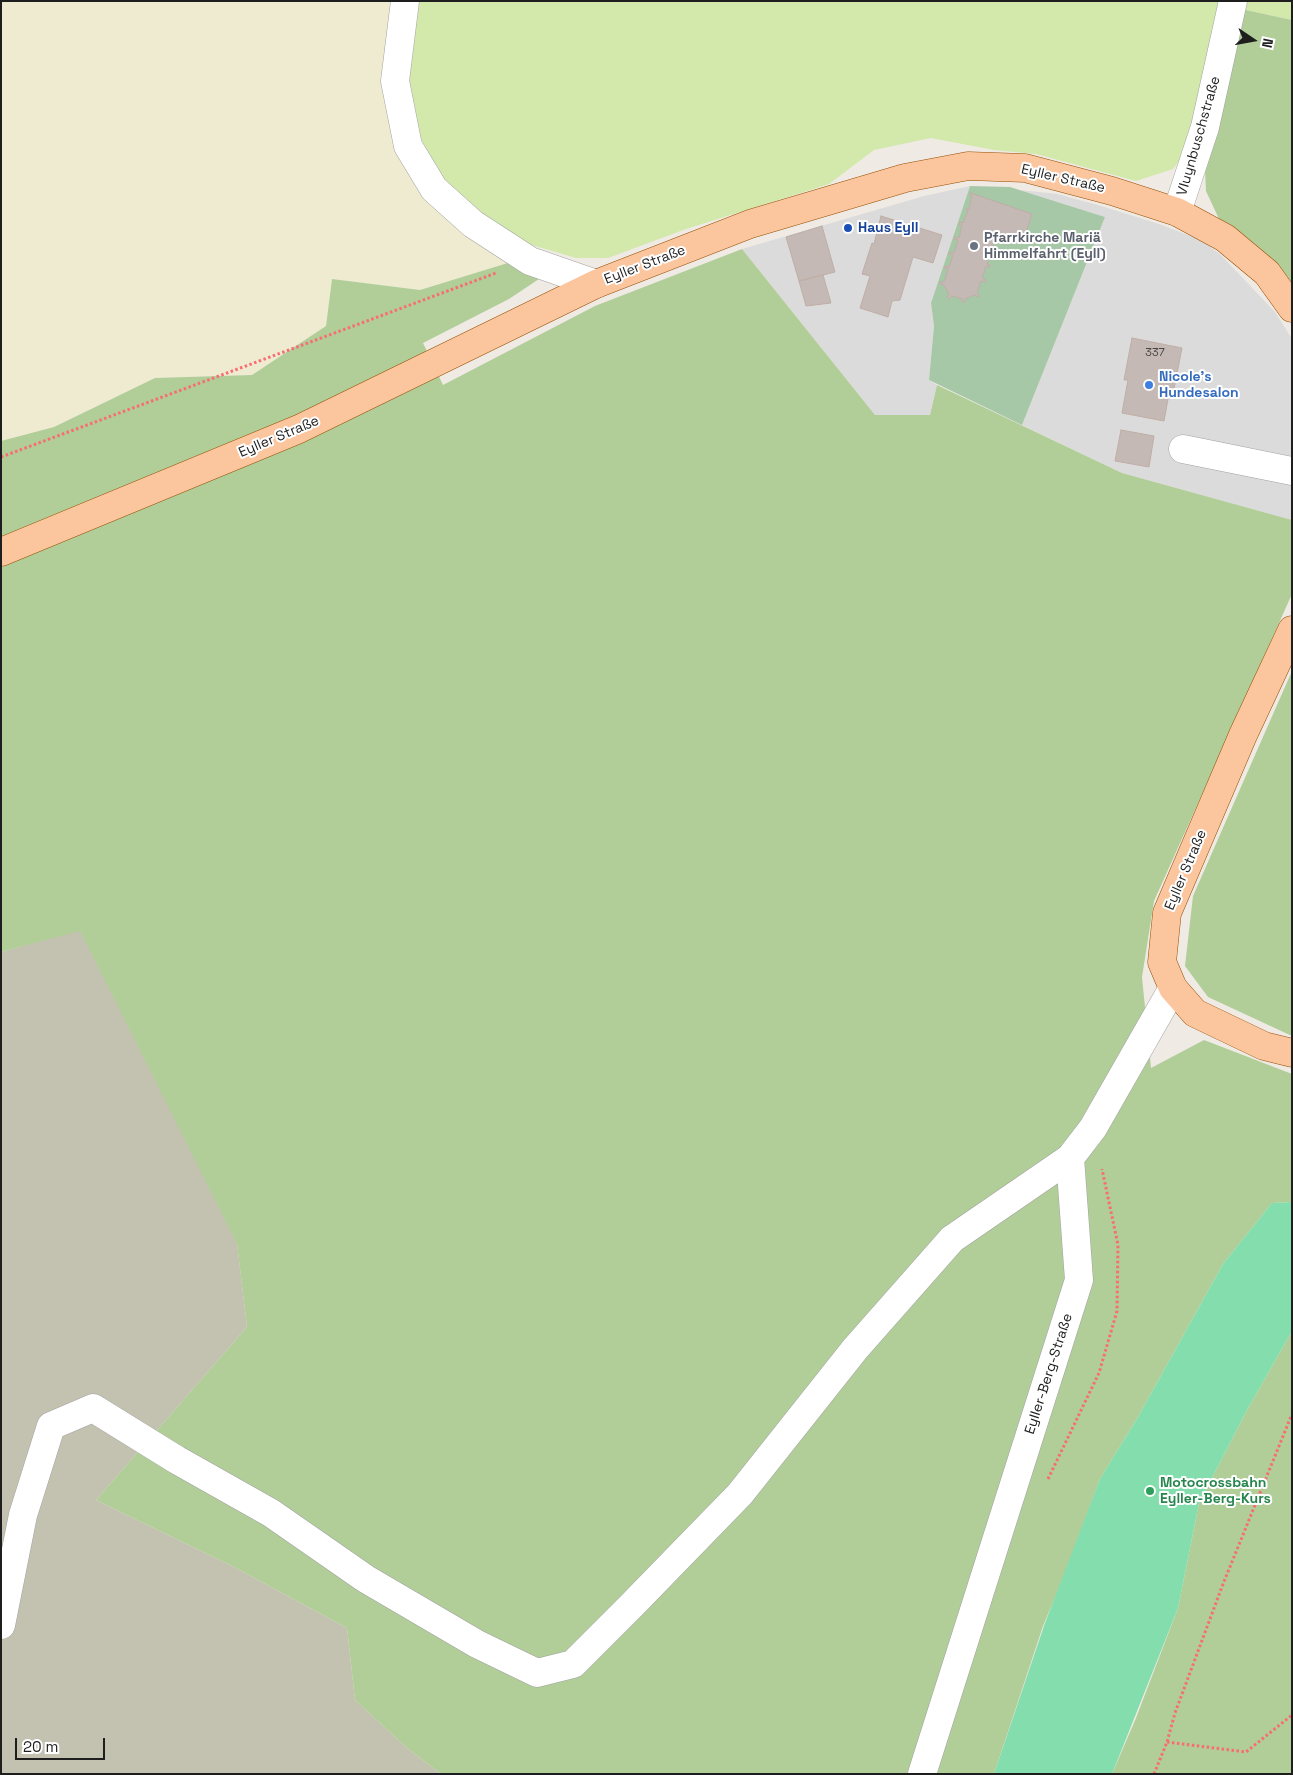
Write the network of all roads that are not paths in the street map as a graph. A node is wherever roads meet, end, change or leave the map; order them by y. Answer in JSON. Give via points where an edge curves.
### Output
{"nodes":[{"id":1,"x":405,"y":1,"type":"edge"},
{"id":2,"x":1233,"y":4,"type":"edge"},
{"id":3,"x":1177,"y":212,"type":"junction"},
{"id":4,"x":596,"y":284,"type":"junction"},
{"id":5,"x":1292,"y":308,"type":"edge"},
{"id":6,"x":1183,"y":449,"type":"dead end"},
{"id":7,"x":1292,"y":471,"type":"edge"},
{"id":8,"x":1,"y":552,"type":"edge"},
{"id":9,"x":1292,"y":630,"type":"edge"},
{"id":10,"x":1173,"y":988,"type":"junction"},
{"id":11,"x":1292,"y":1052,"type":"edge"},
{"id":12,"x":1070,"y":1158,"type":"junction"},
{"id":13,"x":1,"y":1625,"type":"edge"},
{"id":14,"x":922,"y":1774,"type":"edge"}],
"edges":[{"from":1,"to":4,"type":"street","via":[[395,81],[408,146],[434,188],[473,224],[530,261]]},
{"from":2,"to":3,"type":"street","name":"Vluynbuschstraße","via":[[1205,127]]},
{"from":3,"to":4,"type":"main road","name":"Eyller Straße","via":[[1025,168],[968,166],[905,178],[750,224]]},
{"from":3,"to":5,"type":"main road","name":"Eyller Straße","via":[[1225,238],[1267,273]]},
{"from":4,"to":8,"type":"main road","name":"Eyller Straße","via":[[299,430]]},
{"from":6,"to":7,"type":"street"},
{"from":9,"to":10,"type":"main road","name":"Eyller Straße","via":[[1242,735],[1167,913],[1162,962]]},
{"from":10,"to":11,"type":"main road","name":"Eyller Straße","via":[[1195,1013],[1264,1046]]},
{"from":10,"to":12,"type":"street","via":[[1093,1128]]},
{"from":12,"to":13,"type":"street","via":[[952,1239],[855,1349],[740,1494],[573,1664],[537,1673],[477,1644],[366,1579],[271,1514],[93,1408],[51,1426],[22,1516]]},
{"from":12,"to":14,"type":"street","name":"Eyller-Berg-Straße","via":[[1080,1280]]}]}
